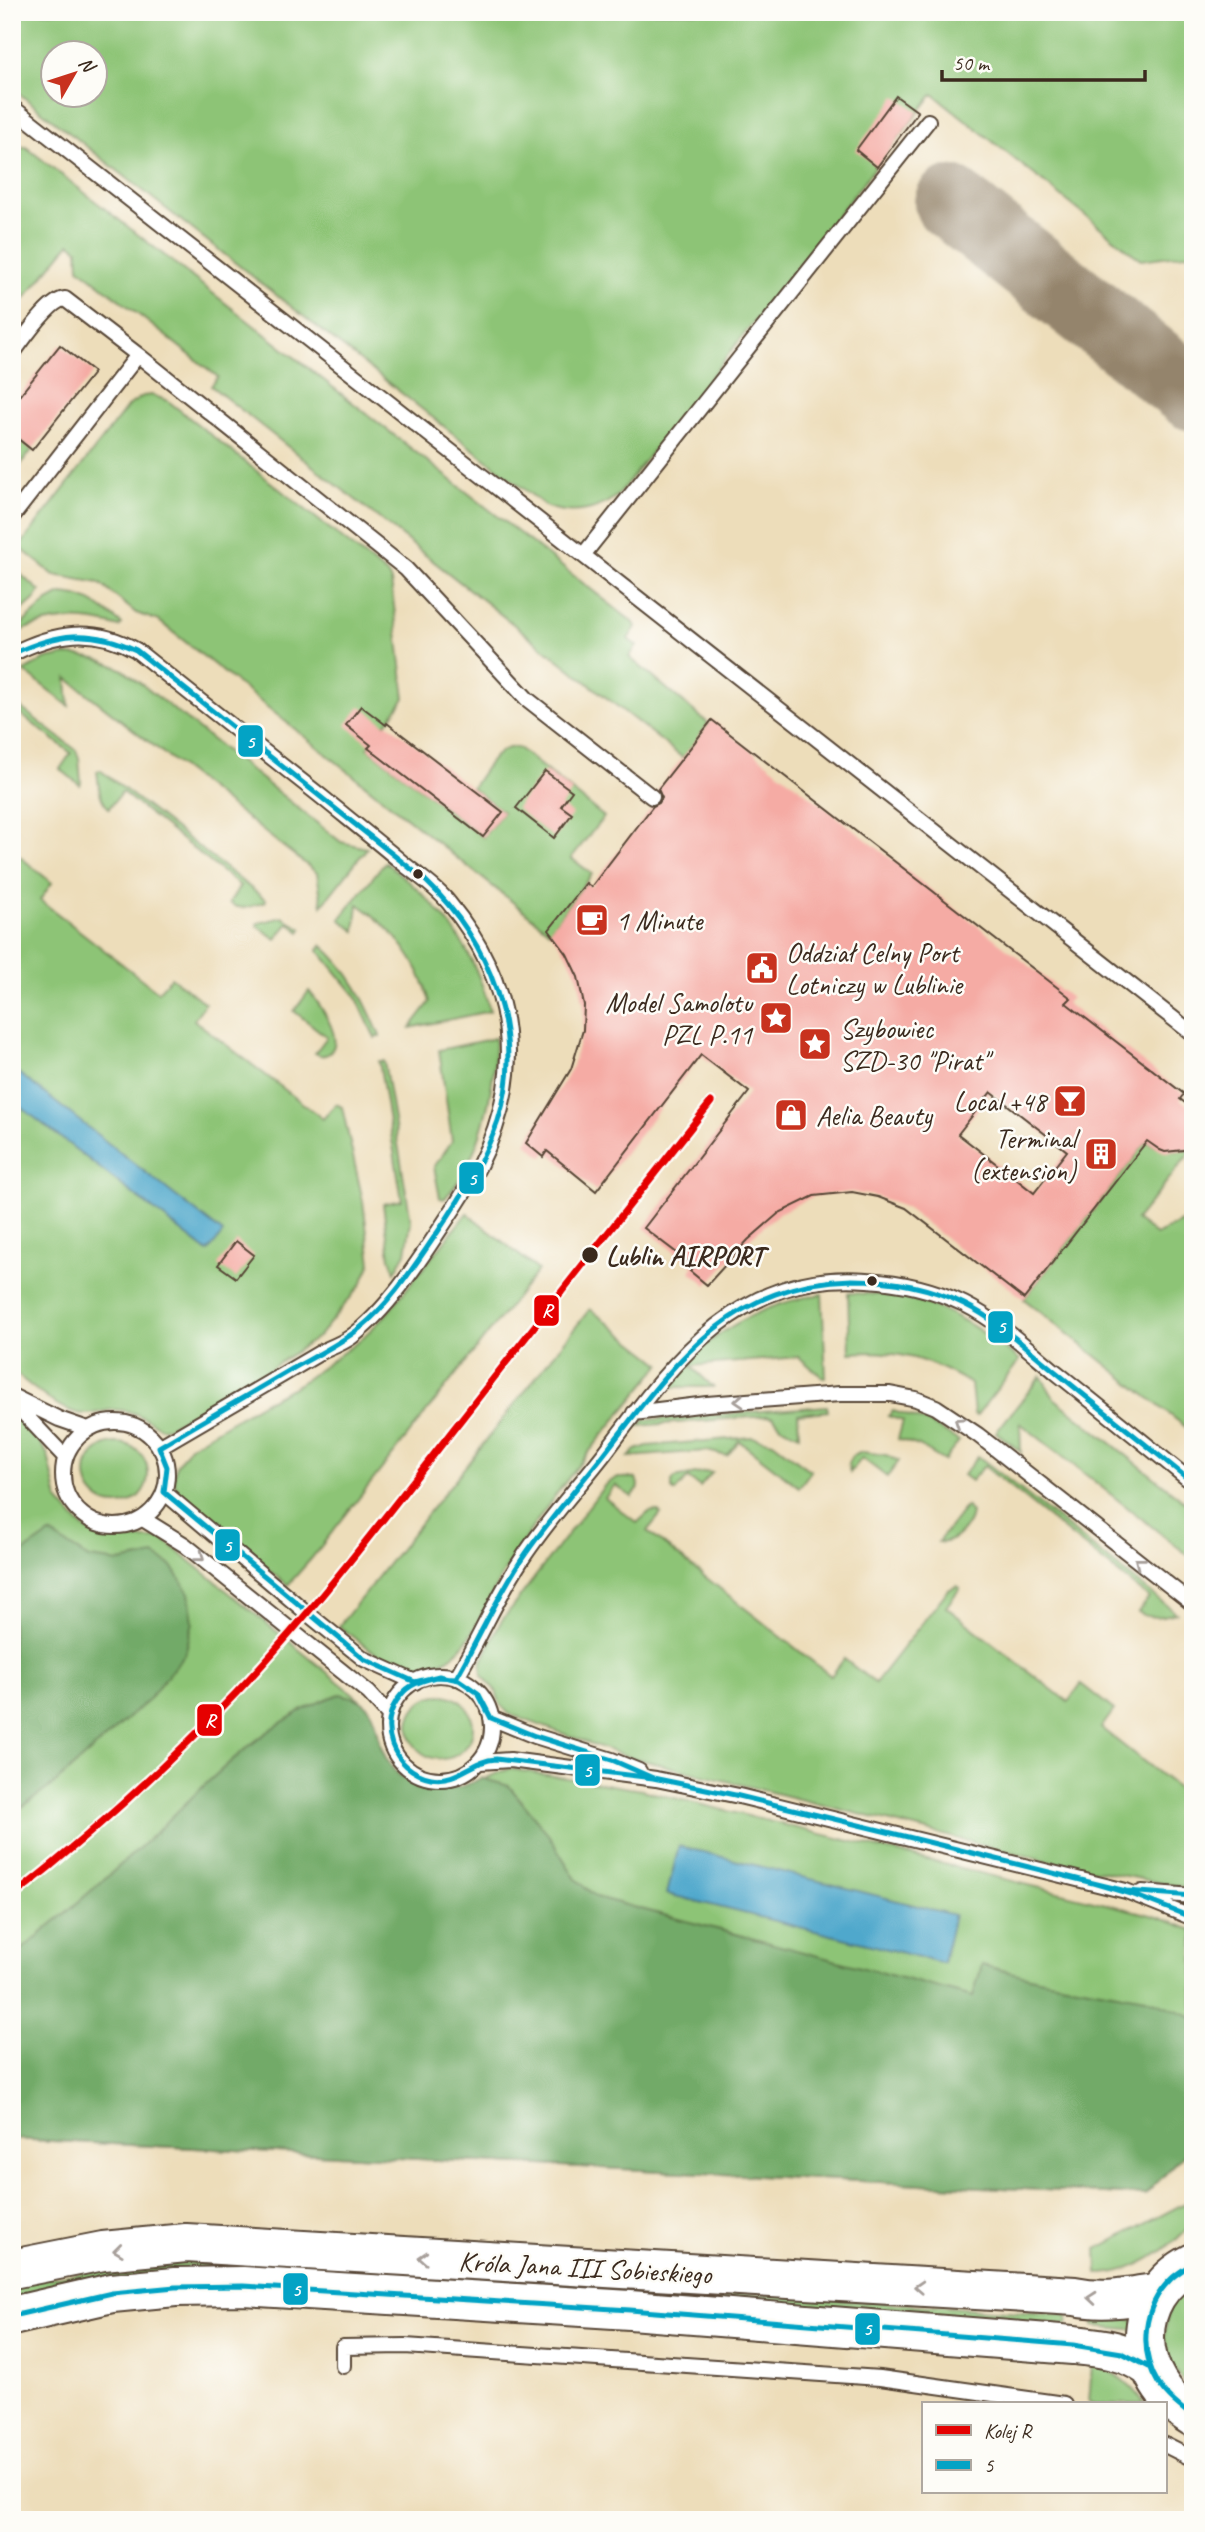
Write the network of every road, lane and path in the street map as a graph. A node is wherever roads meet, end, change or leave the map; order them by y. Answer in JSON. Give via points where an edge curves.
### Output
{"nodes":[{"id":1,"x":12,"y":107,"type":"edge"},
{"id":2,"x":928,"y":121,"type":"dead end"},
{"id":3,"x":12,"y":354,"type":"edge"},
{"id":4,"x":138,"y":355,"type":"junction"},
{"id":5,"x":12,"y":517,"type":"edge"},
{"id":6,"x":584,"y":554,"type":"junction"},
{"id":7,"x":12,"y":654,"type":"edge"},
{"id":8,"x":652,"y":797,"type":"dead end"},
{"id":9,"x":1193,"y":1034,"type":"edge"},
{"id":10,"x":12,"y":1399,"type":"edge"},
{"id":11,"x":634,"y":1413,"type":"junction"},
{"id":12,"x":88,"y":1429,"type":"junction"},
{"id":13,"x":159,"y":1447,"type":"junction"},
{"id":14,"x":65,"y":1457,"type":"junction"},
{"id":15,"x":1193,"y":1483,"type":"edge"},
{"id":16,"x":164,"y":1492,"type":"junction"},
{"id":17,"x":143,"y":1519,"type":"junction"},
{"id":18,"x":1193,"y":1604,"type":"edge"},
{"id":19,"x":456,"y":1678,"type":"junction"},
{"id":20,"x":415,"y":1682,"type":"junction"},
{"id":21,"x":389,"y":1715,"type":"junction"},
{"id":22,"x":491,"y":1718,"type":"junction"},
{"id":23,"x":480,"y":1762,"type":"junction"},
{"id":24,"x":656,"y":1779,"type":"junction"},
{"id":25,"x":1126,"y":1891,"type":"junction"},
{"id":26,"x":1193,"y":1896,"type":"edge"},
{"id":27,"x":1193,"y":1918,"type":"edge"},
{"id":28,"x":1193,"y":2263,"type":"edge"},
{"id":29,"x":12,"y":2269,"type":"edge"},
{"id":30,"x":1159,"y":2292,"type":"junction"},
{"id":31,"x":12,"y":2316,"type":"edge"},
{"id":32,"x":343,"y":2366,"type":"dead end"},
{"id":33,"x":1149,"y":2367,"type":"junction"},
{"id":34,"x":1051,"y":2402,"type":"edge"},
{"id":35,"x":1193,"y":2417,"type":"edge"},
{"id":36,"x":1166,"y":2446,"type":"edge"},
{"id":37,"x":1193,"y":2459,"type":"edge"}],
"edges":[{"from":1,"to":6,"type":"lane"},
{"from":2,"to":6,"type":"lane"},
{"from":3,"to":4,"type":"lane","via":[[61,298]]},
{"from":4,"to":5,"type":"lane"},
{"from":4,"to":8,"type":"lane","via":[[406,569],[527,699]]},
{"from":6,"to":9,"type":"lane"},
{"from":7,"to":13,"type":"lane","via":[[60,636],[81,634],[118,640],[136,650],[448,901],[487,963],[506,1022],[510,1046],[506,1089],[494,1133],[469,1186],[396,1292],[349,1339]]},
{"from":10,"to":12,"type":"lane"},
{"from":10,"to":14,"type":"lane"},
{"from":11,"to":15,"type":"lane","via":[[691,1346],[753,1300],[777,1290],[836,1278],[894,1282],[929,1290],[978,1312]]},
{"from":18,"to":11,"type":"lane","one_way":true,"via":[[978,1435],[916,1399],[840,1394]]},
{"from":11,"to":19,"type":"lane","via":[[521,1560]]},
{"from":12,"to":13,"type":"lane","via":[[103,1423],[135,1426]]},
{"from":12,"to":14,"type":"lane"},
{"from":13,"to":16,"type":"lane","via":[[167,1467]]},
{"from":14,"to":17,"type":"lane","via":[[63,1486],[79,1513],[110,1527]]},
{"from":16,"to":17,"type":"lane"},
{"from":16,"to":20,"type":"lane","via":[[364,1659]]},
{"from":17,"to":21,"type":"lane","one_way":true,"via":[[195,1553],[369,1693]]},
{"from":19,"to":20,"type":"lane","via":[[428,1677]]},
{"from":19,"to":22,"type":"lane","via":[[479,1693]]},
{"from":20,"to":21,"type":"lane","via":[[399,1696]]},
{"from":21,"to":23,"type":"lane","via":[[391,1746],[410,1770],[439,1780],[454,1778]]},
{"from":22,"to":23,"type":"lane","via":[[490,1741]]},
{"from":22,"to":24,"type":"lane"},
{"from":23,"to":24,"type":"lane","via":[[510,1760]]},
{"from":24,"to":25,"type":"lane"},
{"from":25,"to":26,"type":"lane"},
{"from":25,"to":27,"type":"lane"},
{"from":28,"to":30,"type":"main road"},
{"from":30,"to":29,"type":"main road","name":"Króla Jana III Sobieskiego","one_way":true,"via":[[1090,2299],[186,2244],[103,2251]]},
{"from":30,"to":33,"type":"main road","via":[[1147,2320]]},
{"from":31,"to":33,"type":"main road","name":"Króla Jana III Sobieskiego","via":[[112,2293],[243,2286],[1073,2345],[1114,2349]]},
{"from":32,"to":34,"type":"lane","via":[[343,2347],[405,2346],[880,2378]]},
{"from":33,"to":35,"type":"main road","via":[[1167,2397]]},
{"from":36,"to":37,"type":"lane"}]}
